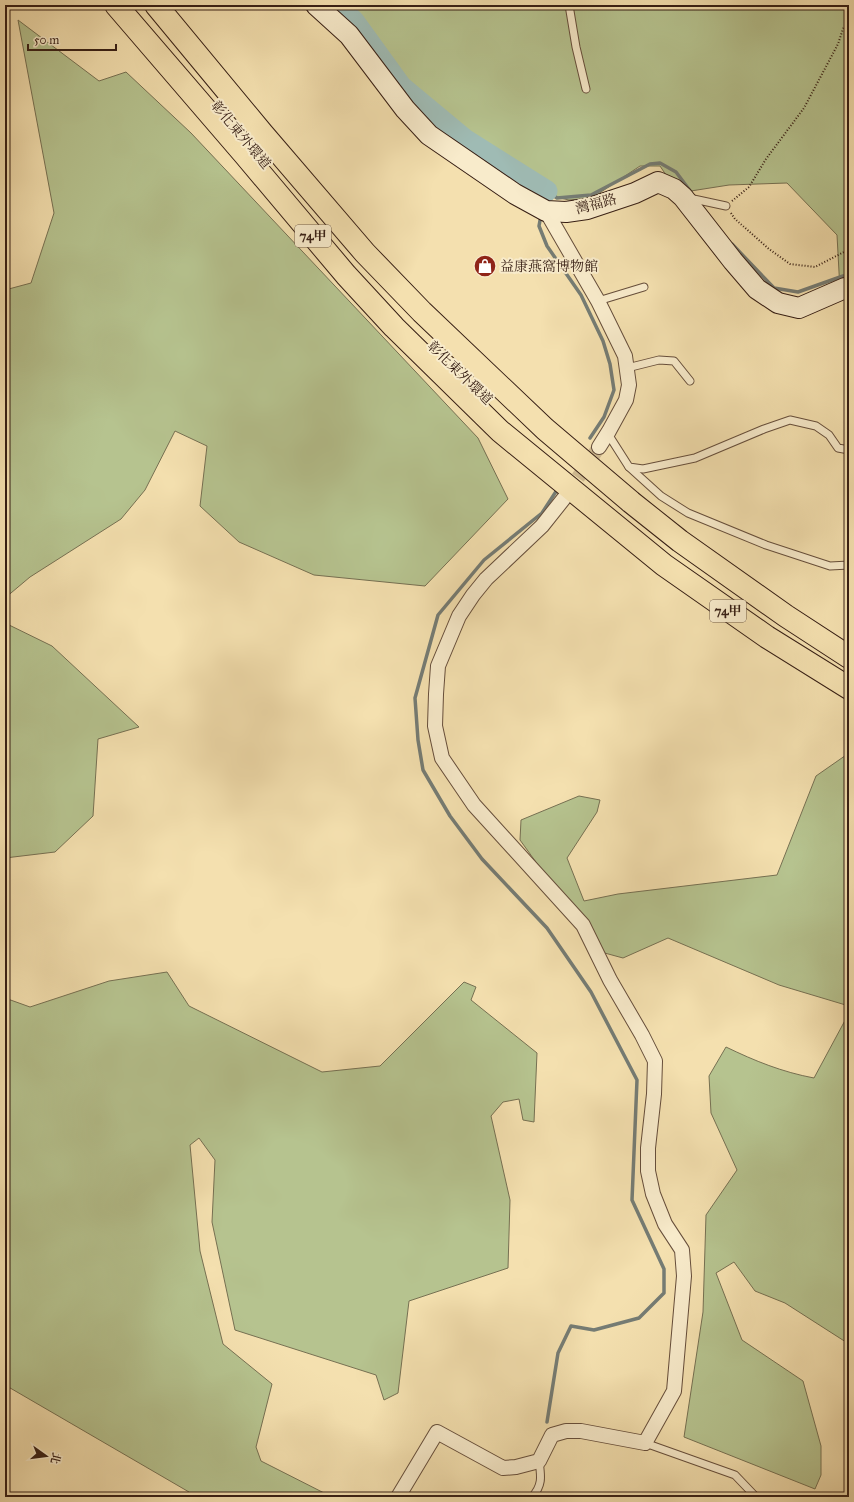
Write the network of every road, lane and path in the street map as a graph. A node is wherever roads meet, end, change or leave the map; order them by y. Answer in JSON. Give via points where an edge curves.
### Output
{"nodes":[{"id":1,"x":116,"y":5,"type":"edge"},
{"id":2,"x":132,"y":5,"type":"edge"},
{"id":3,"x":156,"y":5,"type":"edge"},
{"id":4,"x":167,"y":5,"type":"edge"},
{"id":5,"x":316,"y":5,"type":"edge"},
{"id":6,"x":569,"y":5,"type":"edge"},
{"id":7,"x":849,"y":25,"type":"edge"},
{"id":8,"x":586,"y":89,"type":"dead end"},
{"id":9,"x":683,"y":197,"type":"junction"},
{"id":10,"x":726,"y":206,"type":"junction"},
{"id":11,"x":546,"y":211,"type":"junction"},
{"id":12,"x":844,"y":252,"type":"dead end"},
{"id":13,"x":644,"y":287,"type":"dead end"},
{"id":14,"x":849,"y":288,"type":"edge"},
{"id":15,"x":598,"y":301,"type":"junction"},
{"id":16,"x":627,"y":368,"type":"junction"},
{"id":17,"x":690,"y":381,"type":"dead end"},
{"id":18,"x":608,"y":434,"type":"junction"},
{"id":19,"x":599,"y":447,"type":"tunnel mouth"},
{"id":20,"x":849,"y":450,"type":"edge"},
{"id":21,"x":629,"y":467,"type":"junction"},
{"id":22,"x":565,"y":497,"type":"tunnel mouth"},
{"id":23,"x":849,"y":565,"type":"edge"},
{"id":24,"x":849,"y":646,"type":"edge"},
{"id":25,"x":849,"y":657,"type":"edge"},
{"id":26,"x":849,"y":676,"type":"edge"},
{"id":27,"x":849,"y":688,"type":"edge"},
{"id":28,"x":645,"y":1443,"type":"junction"},
{"id":29,"x":539,"y":1461,"type":"junction"},
{"id":30,"x":398,"y":1497,"type":"edge"},
{"id":31,"x":532,"y":1497,"type":"edge"},
{"id":32,"x":756,"y":1497,"type":"edge"}],
"edges":[{"from":1,"to":27,"type":"main road","number":"74甲","via":[[346,275],[394,327],[500,431],[664,565],[767,637]]},
{"from":2,"to":26,"type":"main road","name":"彰化東外環道","number":"74甲","via":[[353,267],[444,359],[534,443],[620,516],[772,627]]},
{"from":3,"to":25,"type":"main road","name":"彰化東外環道","number":"74甲","via":[[365,253],[422,312],[545,429],[680,540],[786,616]]},
{"from":4,"to":24,"type":"main road","number":"74甲","via":[[374,246],[435,313],[496,373],[562,432],[686,533]]},
{"from":5,"to":11,"type":"street","name":"灣福路","via":[[349,35],[404,109],[429,135],[515,194]]},
{"from":6,"to":8,"type":"lane"},
{"from":7,"to":10,"type":"path","via":[[844,26],[838,44],[804,108],[766,159],[749,187]]},
{"from":9,"to":10,"type":"lane"},
{"from":9,"to":11,"type":"street","name":"灣福路","via":[[674,189],[658,182],[635,193],[587,209]]},
{"from":9,"to":14,"type":"street","name":"灣福路","via":[[757,289],[778,303],[799,308]]},
{"from":10,"to":12,"type":"path","via":[[735,219],[790,264],[815,267]]},
{"from":11,"to":15,"type":"street"},
{"from":13,"to":15,"type":"lane"},
{"from":15,"to":16,"type":"street","via":[[625,356]]},
{"from":16,"to":17,"type":"lane","via":[[659,360],[674,361]]},
{"from":16,"to":18,"type":"street","via":[[629,385],[626,400]]},
{"from":18,"to":19,"type":"street"},
{"from":18,"to":21,"type":"lane"},
{"from":20,"to":21,"type":"lane","via":[[838,448],[829,435],[816,426],[790,420],[695,458],[643,469]]},
{"from":21,"to":23,"type":"lane","via":[[661,496],[688,513],[830,566]]},
{"from":22,"to":28,"type":"street","via":[[542,526],[486,579],[459,616],[438,666],[435,726],[442,758],[474,805],[584,924],[610,980],[655,1062],[648,1171],[653,1194],[665,1224],[682,1250],[684,1276],[674,1391]]},
{"from":28,"to":29,"type":"street","via":[[581,1431],[566,1431],[552,1435]]},
{"from":28,"to":32,"type":"lane","via":[[735,1474]]},
{"from":29,"to":30,"type":"street","via":[[503,1468],[438,1432]]},
{"from":29,"to":31,"type":"lane","via":[[538,1490]]}]}
